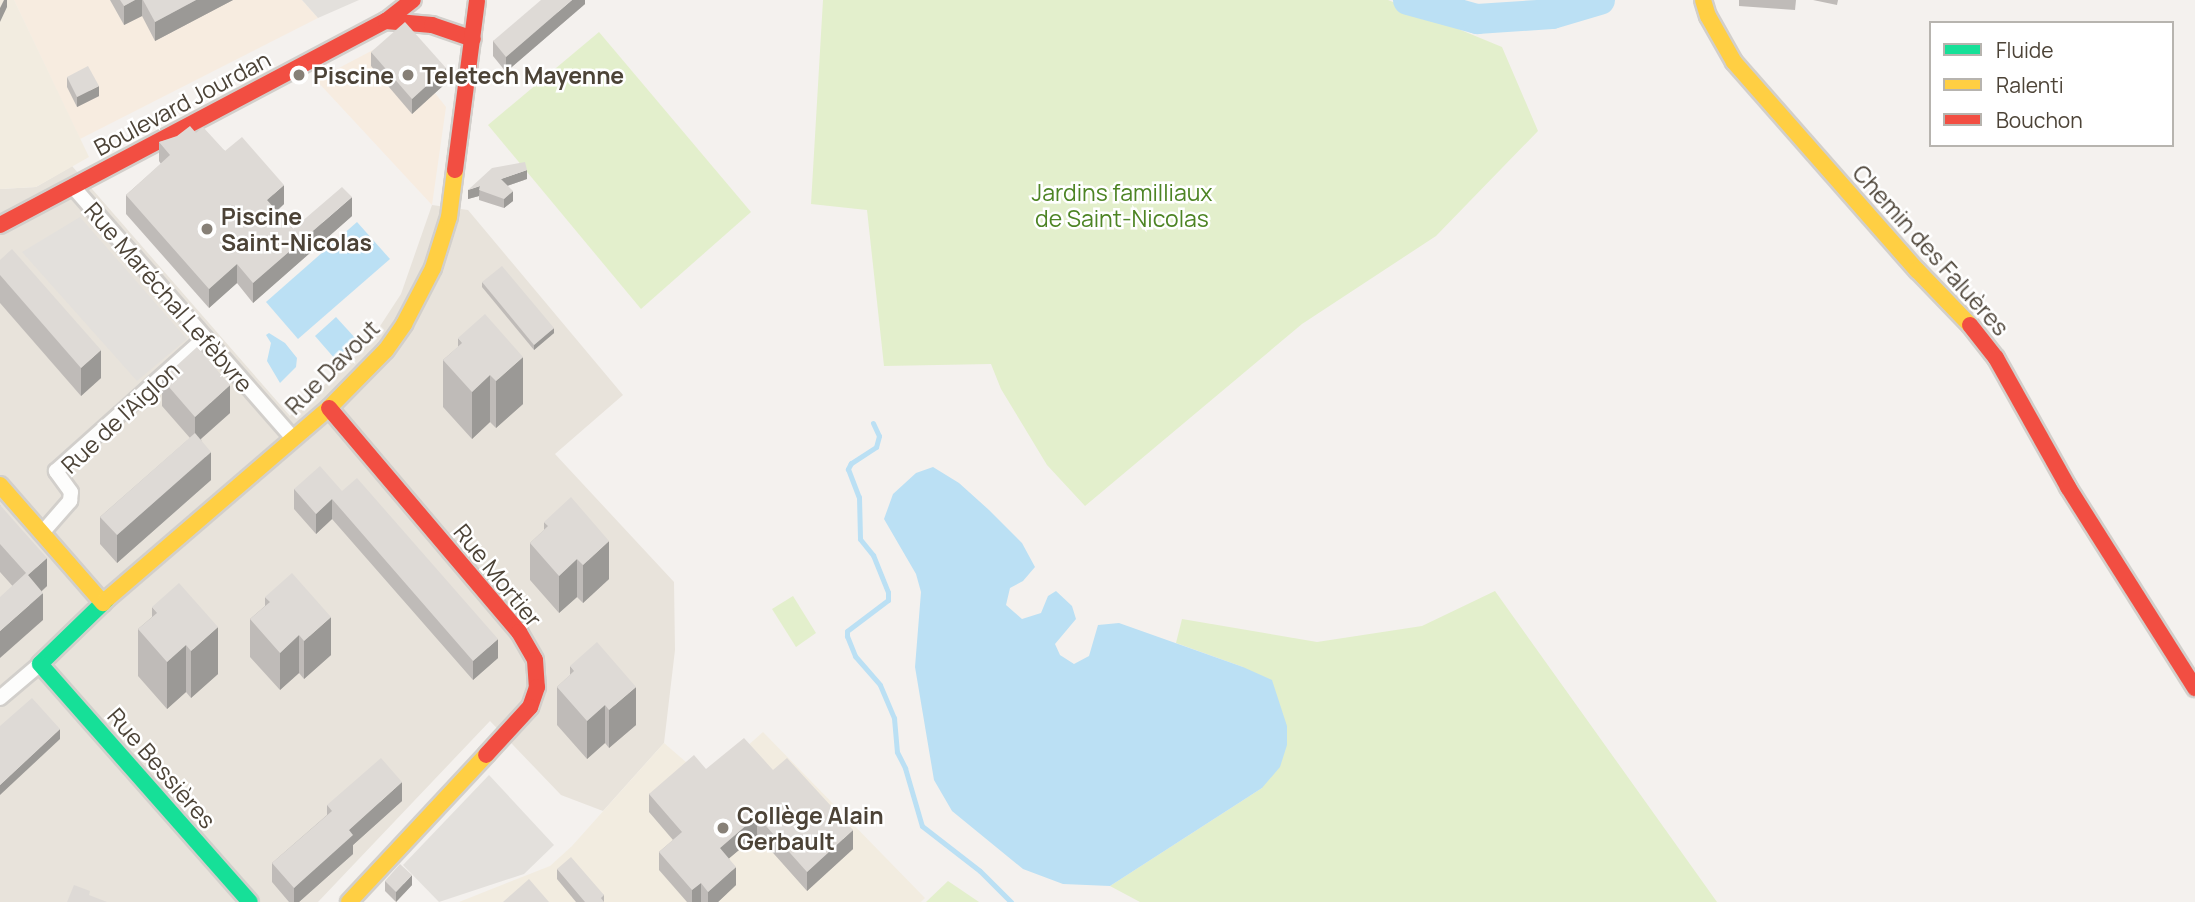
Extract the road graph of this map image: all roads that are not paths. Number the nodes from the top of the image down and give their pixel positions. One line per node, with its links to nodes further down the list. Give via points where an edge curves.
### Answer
1 (413, 0): 4 (street, Boulevard Jourdan)
2 (477, 0): 5 (street, Rue Davout)
3 (1705, 8): 15 (street, Chemin des Faluères, via 1734,62 1996,358 2067,487)
4 (386, 21): 5 (street, via 432,26); 6 (street, Boulevard Jourdan, via 158,139)
5 (473, 38): 9 (street, Rue Davout, via 449,218 433,268 386,349)
6 (74, 188): 7 (street, Boulevard Jourdan); 8 (street, Rue Maréchal Lefèbvre)
7 (0, 225)
8 (205, 338): 10 (street, Rue Maréchal Lefèbvre); 12 (street, Rue de l'Aiglon, via 56,471 71,492 70,501)
9 (329, 408): 10 (street, Rue Davout); 18 (street, Rue Mortier, via 519,632 535,660 537,687 530,707)
10 (292, 438): 13 (street, Rue Davout)
11 (0, 485): 12 (street)
12 (42, 533): 13 (street)
13 (103, 603): 14 (street, Rue Davout)
14 (40, 664): 16 (street); 17 (street, Rue Bessières)
15 (2195, 688)
16 (0, 698)
17 (250, 902)
18 (349, 902)

